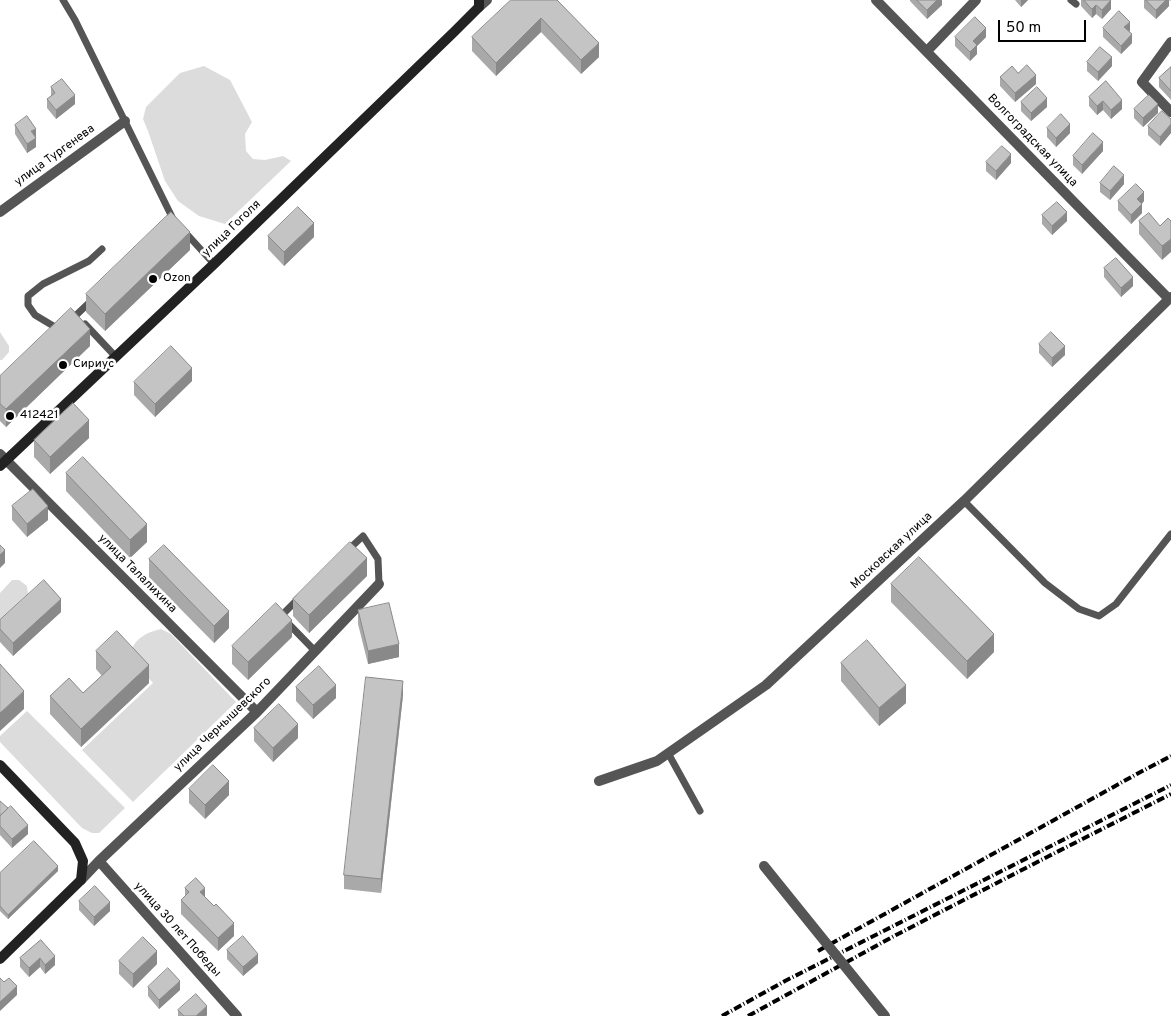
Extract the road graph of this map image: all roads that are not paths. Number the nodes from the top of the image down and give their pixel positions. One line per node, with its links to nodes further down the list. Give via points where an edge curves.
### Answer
1 (63, 0): 8 (lane)
2 (876, 0): 6 (street, Волгоградская улица)
3 (976, 0): 6 (street)
4 (481, 2): 13 (street, улица Гоголя)
5 (1171, 42): 7 (street, via 1142,82)
6 (927, 51): 15 (street, Волгоградская улица)
7 (1171, 112)
8 (125, 121): 9 (street, улица Тургенева); 10 (lane)
9 (0, 212)
10 (174, 220): 11 (lane); 13 (lane)
11 (166, 226)
12 (102, 249): 17 (lane, via 89,261 43,284 28,296 28,305 35,315)
13 (214, 264): 19 (street, улица Гоголя)
14 (97, 295): 16 (lane)
15 (1170, 298): 21 (street, Московская улица)
16 (76, 315): 17 (lane); 19 (lane)
17 (61, 330): 18 (lane)
18 (54, 336)
19 (116, 357): 20 (street, улица Гоголя)
20 (2, 460): 27 (street, улица Талалихина)
21 (964, 501): 22 (lane, via 1045,583 1079,609 1099,616 1116,604); 28 (street, Московская улица, via 766,685)
22 (1171, 534)
23 (342, 556): 24 (lane, via 363,536 378,559)
24 (379, 584): 26 (street, улица Чернышевского)
25 (301, 596): 26 (lane, via 281,616)
26 (315, 651): 27 (street, улица Чернышевского)
27 (257, 712): 32 (street, улица Чернышевского)
28 (668, 753): 30 (street, Московская улица, via 657,761); 31 (lane)
29 (0, 765): 34 (street, via 74,843 83,861)
30 (599, 781)
31 (700, 811)
32 (99, 861): 34 (street, улица Чернышевского); 36 (street, улица 30 лет Победы)
33 (764, 866): 37 (street, bridge)
34 (81, 880): 35 (street, улица Чернышевского)
35 (0, 959)
36 (237, 1016)
37 (885, 1016)

